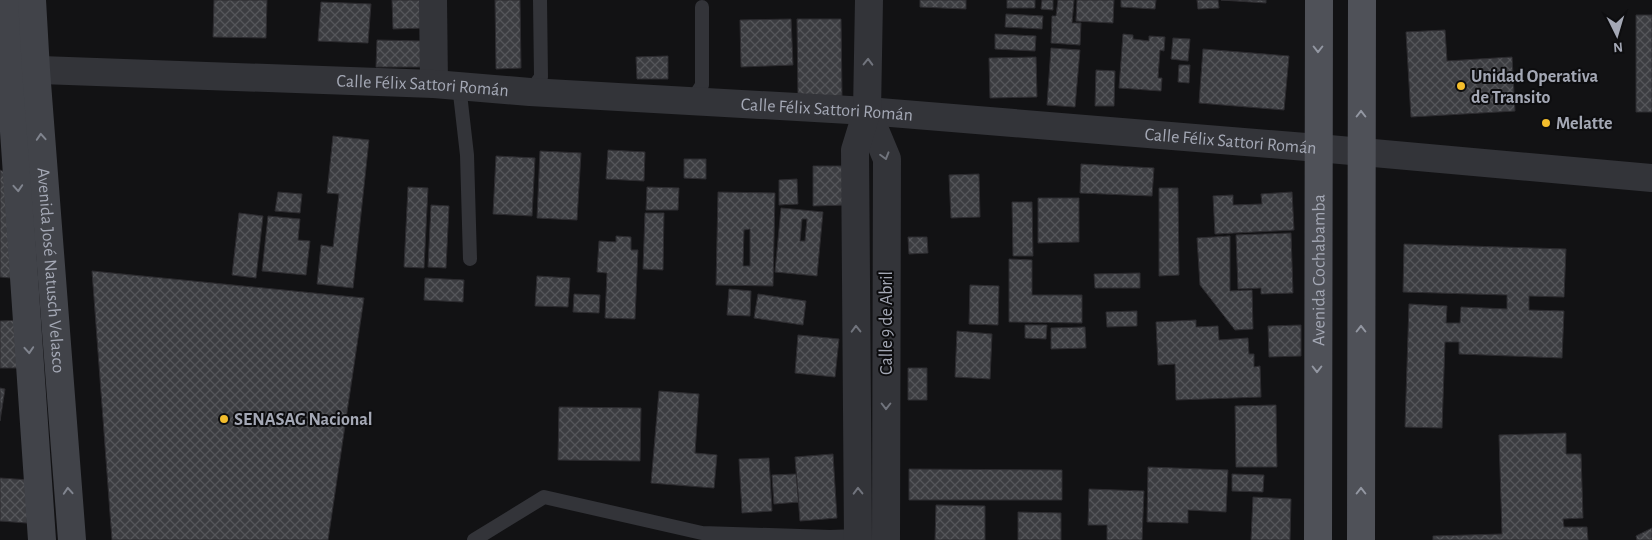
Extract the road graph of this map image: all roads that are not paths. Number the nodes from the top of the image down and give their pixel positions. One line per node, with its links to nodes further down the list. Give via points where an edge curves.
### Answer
1 (5, 0): 9 (main road, Avenida José Natusch Velasco)
2 (32, 0): 9 (main road, Avenida José Natusch Velasco)
3 (433, 0): 10 (street)
4 (540, 0): 11 (lane, via 541,77)
5 (869, 0): 13 (street, Calle 9 de Abril, one-way to 5)
6 (1318, 0): 14 (main road, Avenida Cochabamba, one-way to 14)
7 (1362, 0): 15 (main road, one-way to 7)
8 (702, 7): 12 (lane, via 702,86)
9 (15, 69): 10 (street, Calle Félix Sattori Román); 19 (main road, Avenida José Natusch Velasco, one-way to 19); 20 (main road, Avenida José Natusch Velasco, one-way to 9)
10 (446, 84): 11 (street, Calle Félix Sattori Román); 17 (lane, via 467,155)
11 (530, 92): 12 (street, Calle Félix Sattori Román)
12 (691, 102): 13 (street, Calle Félix Sattori Román)
13 (867, 111): 14 (street, Calle Félix Sattori Román); 18 (street, Calle 9 de Abril, one-way to 13, via 855,150); 22 (street, Calle 9 de Abril, one-way to 22, via 887,159)
14 (1318, 148): 15 (street, Calle Félix Sattori Román); 23 (main road, Avenida Cochabamba, one-way to 23)
15 (1361, 152): 16 (street, Calle Félix Sattori Román); 24 (main road, one-way to 15)
16 (1652, 178)
17 (470, 259)
18 (858, 538): 21 (lane, via 702,534 544,497)
19 (42, 540)
20 (72, 540)
21 (474, 540)
22 (886, 540)
23 (1318, 540)
24 (1361, 540)

